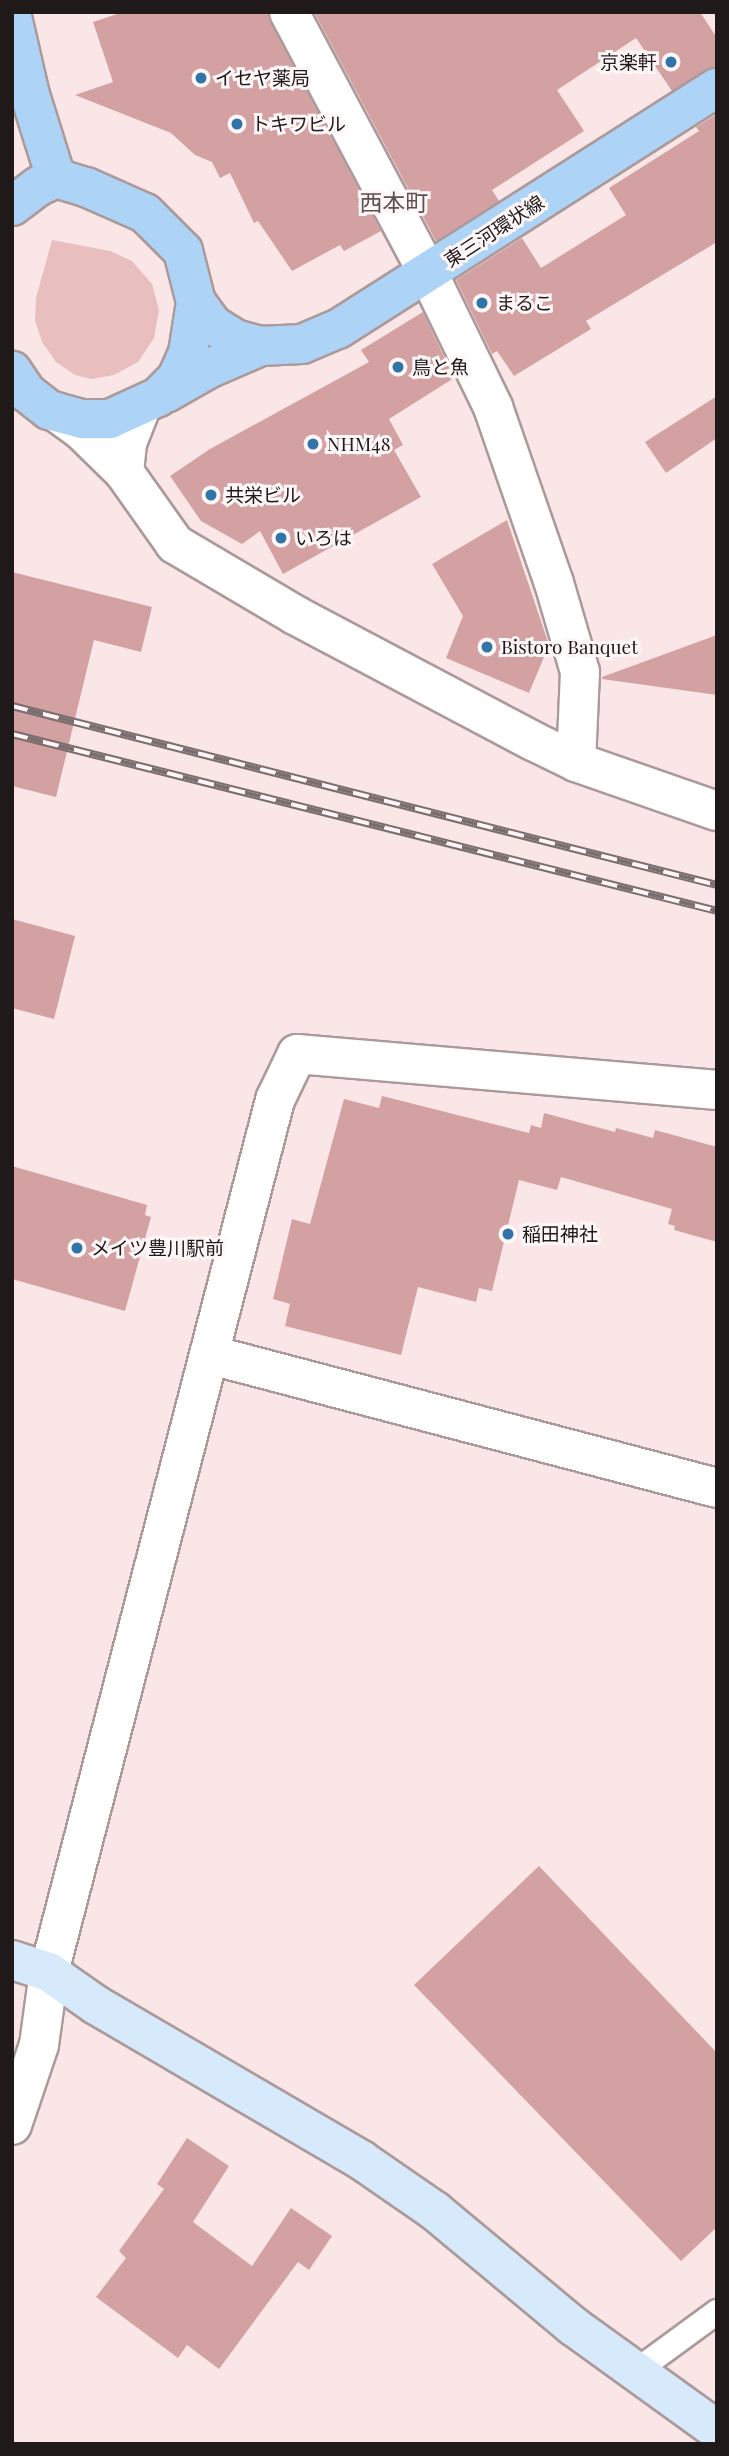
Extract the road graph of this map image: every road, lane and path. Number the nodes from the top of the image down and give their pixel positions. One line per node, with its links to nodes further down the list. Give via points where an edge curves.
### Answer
1 (289, 12): 6 (street)
2 (12, 17): 4 (main road)
3 (717, 88): 6 (main road, 東三河環状線)
4 (56, 178): 5 (main road); 7 (main road, 東三河環状線, via 145,213 183,251)
5 (12, 206)
6 (428, 273): 8 (main road, 東三河環状線, via 326,334 302,344); 13 (street, via 493,407 562,607 580,672)
7 (196, 302): 8 (main road, 東三河環状線, via 213,325 235,339); 10 (main road, 東三河環状線, via 188,353 177,378)
8 (261, 346): 10 (main road, 東三河環状線)
9 (12, 371): 11 (main road, 東三河環状線)
10 (150, 401): 11 (main road, 東三河環状線, via 110,419 82,419); 12 (street, via 127,443)
11 (39, 410): 12 (street, via 81,430)
12 (124, 472): 13 (street, via 174,544 295,615)
13 (576, 762): 14 (street)
14 (717, 811)
15 (717, 1090): 16 (street, via 297,1054 275,1100)
16 (211, 1355): 17 (street); 19 (street)
17 (717, 1489)
18 (12, 1960): 19 (street)
19 (49, 1972): 20 (street, via 39,2045); 22 (street, via 96,2005 361,2160 435,2211)
20 (12, 2125)
21 (717, 2312): 22 (lane)
22 (635, 2372): 23 (street)
23 (717, 2430)

